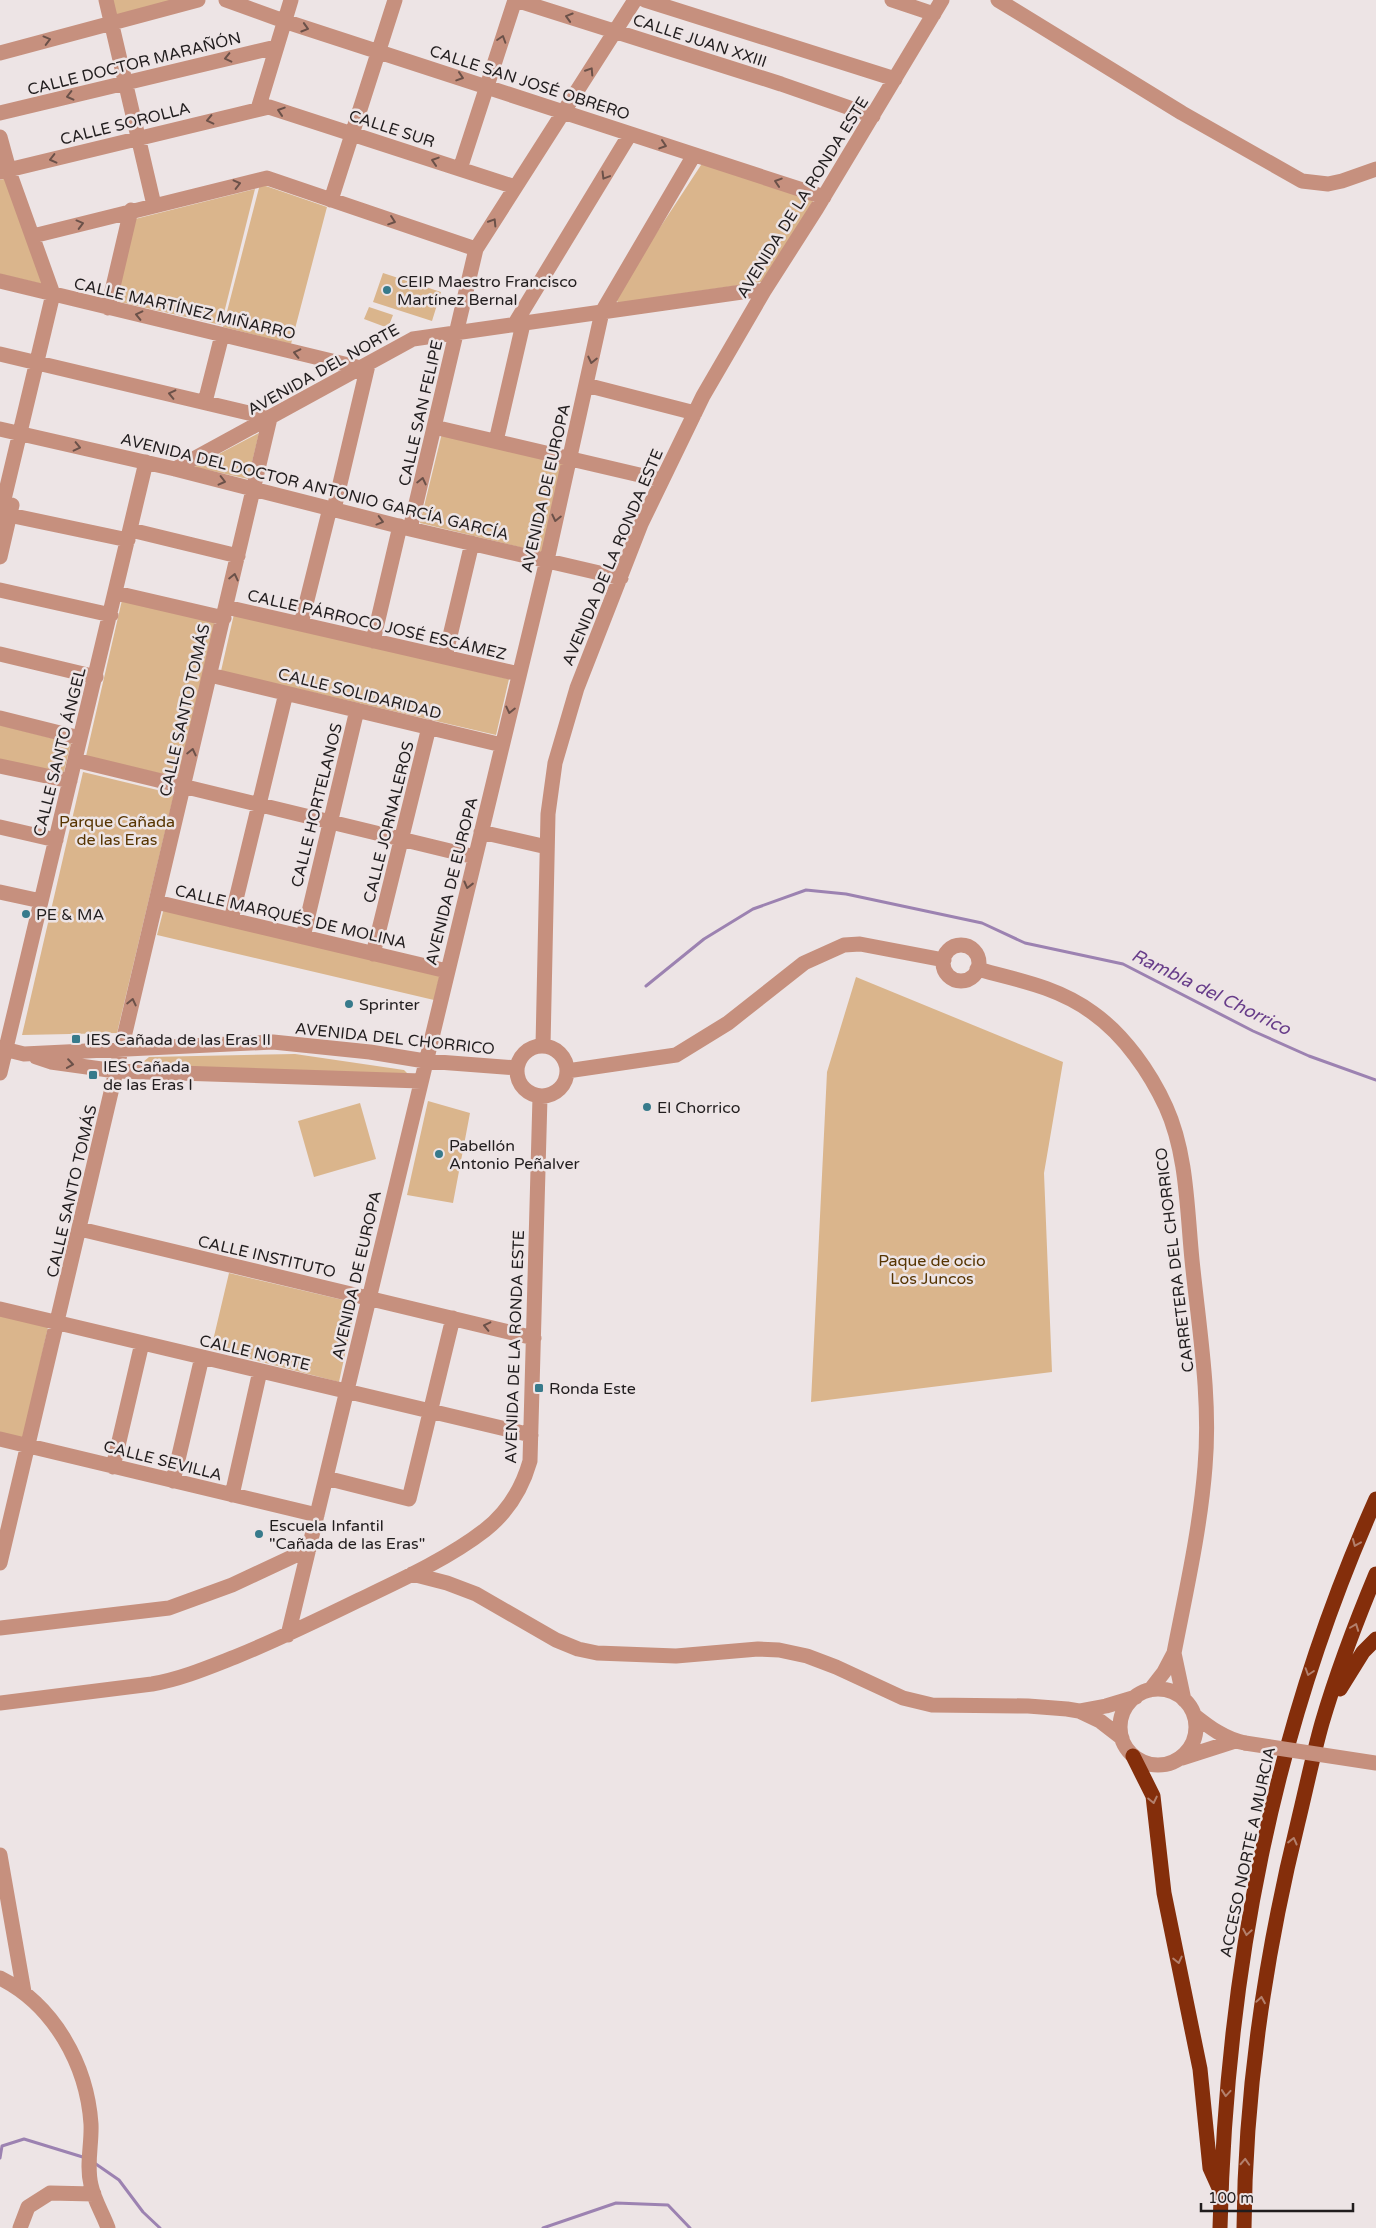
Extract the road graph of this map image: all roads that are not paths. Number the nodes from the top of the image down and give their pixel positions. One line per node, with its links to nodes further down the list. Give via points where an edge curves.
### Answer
1 (106, 0): 15 (street)
2 (198, 0): 15 (street)
3 (226, 0): 14 (street, CALLE SAN JOSÉ OBRERO)
4 (291, 0): 14 (street)
5 (395, 0): 18 (street)
6 (516, 0): 12 (street, CALLE JUAN XXIII); 22 (street, one-way to 6)
7 (635, 0): 16 (street, CALLE SAN FELIPE)
8 (645, 0): 20 (street)
9 (892, 0): 13 (street)
10 (942, 0): 13 (street, AVENIDA DE LA RONDA ESTE)
11 (998, 0): 33 (street, via 1182,113 1302,181 1335,183)
12 (549, 5): 16 (street, CALLE JUAN XXIII, one-way to 12)
13 (934, 14): 20 (street, AVENIDA DE LA RONDA ESTE)
14 (284, 21): 17 (street); 18 (street, CALLE SAN JOSÉ OBRERO, one-way to 18)
15 (111, 22): 19 (street, one-way to 15); 21 (street)
16 (616, 31): 24 (street, CALLE SAN FELIPE, one-way to 16); 26 (street, CALLE JUAN XXIII)
17 (276, 47): 21 (street, CALLE DOCTOR MARAÑÓN, one-way to 21); 23 (street)
18 (379, 50): 22 (street, CALLE SAN JOSÉ OBRERO, one-way to 22); 27 (street)
19 (0, 53)
20 (895, 79): 26 (street, AVENIDA DE LA RONDA ESTE)
21 (124, 83): 25 (street, CALLE DOCTOR MARAÑÓN, one-way to 25); 30 (street)
22 (487, 86): 24 (street, CALLE SAN JOSÉ OBRERO); 32 (street)
23 (258, 109): 27 (street, CALLE SUR, one-way to 23, via 269,107); 30 (street, CALLE SOROLLA, one-way to 30)
24 (564, 112): 28 (street, CALLE SAN JOSÉ OBRERO); 35 (street, CALLE SAN FELIPE)
25 (0, 113)
26 (873, 116): 36 (street, AVENIDA DE LA RONDA ESTE)
27 (350, 133): 32 (street, CALLE SUR, one-way to 27); 37 (street)
28 (630, 134): 31 (street, CALLE SAN JOSÉ OBRERO, one-way to 31); 47 (street, one-way to 47)
29 (0, 137): 34 (street)
30 (137, 138): 34 (street, CALLE SOROLLA, one-way to 34); 38 (street)
31 (694, 155): 36 (street, CALLE SAN JOSÉ OBRERO, one-way to 31); 46 (street, AVENIDA DE EUROPA)
32 (460, 168): 35 (street, CALLE SUR)
33 (1376, 169)
34 (4, 171): 40 (street)
35 (515, 187): 41 (street, CALLE SAN FELIPE, one-way to 35)
36 (824, 196): 43 (street, AVENIDA DE LA RONDA ESTE)
37 (331, 200): 38 (street, one-way to 37, via 267,178); 41 (street, one-way to 41)
38 (154, 205): 39 (street)
39 (131, 210): 40 (street, one-way to 39); 45 (street)
40 (33, 236): 44 (street)
41 (476, 249): 48 (street, CALLE SAN FELIPE)
42 (0, 281): 44 (street, CALLE MARTÍNEZ MIÑARRO)
43 (764, 291): 46 (street, AVENIDA DEL NORTE); 55 (street, AVENIDA DE LA RONDA ESTE)
44 (53, 294): 45 (street, CALLE MARTÍNEZ MIÑARRO); 51 (street)
45 (108, 308): 49 (street, CALLE MARTÍNEZ MIÑARRO, one-way to 45)
46 (602, 312): 47 (street, AVENIDA DEL NORTE); 53 (street, AVENIDA DE EUROPA, one-way to 53)
47 (518, 324): 48 (street, AVENIDA DEL NORTE); 60 (street)
48 (456, 334): 52 (street, AVENIDA DEL NORTE, via 413,339); 57 (street, CALLE SAN FELIPE)
49 (222, 335): 52 (street, CALLE MARTÍNEZ MIÑARRO, one-way to 49); 54 (street)
50 (0, 354): 51 (street)
51 (36, 362): 54 (street, one-way to 51); 59 (street)
52 (364, 366): 56 (street, AVENIDA DEL NORTE); 66 (street)
53 (586, 385): 55 (street); 61 (street, AVENIDA DE EUROPA)
54 (205, 402): 56 (street)
55 (695, 413): 64 (street, AVENIDA DE LA RONDA ESTE)
56 (270, 418): 63 (street, AVENIDA DEL NORTE); 65 (street, CALLE SANTO TOMÁS)
57 (434, 427): 60 (street); 68 (street, CALLE SAN FELIPE, one-way to 57)
58 (0, 429): 59 (street, AVENIDA DEL DOCTOR ANTONIO GARCÍA GARCÍA)
59 (24, 435): 62 (street, AVENIDA DEL DOCTOR ANTONIO GARCÍA GARCÍA, one-way to 62); 67 (street)
60 (496, 441): 61 (street)
61 (569, 458): 64 (street); 73 (street, AVENIDA DE EUROPA, one-way to 73)
62 (146, 462): 63 (street, AVENIDA DEL DOCTOR ANTONIO GARCÍA GARCÍA); 69 (street, CALLE SANTO ÁNGEL)
63 (175, 469): 65 (street, AVENIDA DEL DOCTOR ANTONIO GARCÍA GARCÍA, one-way to 65)
64 (662, 480): 74 (street, AVENIDA DE LA RONDA ESTE)
65 (255, 488): 66 (street, AVENIDA DEL DOCTOR ANTONIO GARCÍA GARCÍA); 71 (street, CALLE SANTO TOMÁS)
66 (332, 509): 68 (street, AVENIDA DEL DOCTOR ANTONIO GARCÍA GARCÍA, one-way to 68); 79 (street)
67 (3, 514): 69 (street); 72 (street)
68 (405, 528): 70 (street, AVENIDA DEL DOCTOR ANTONIO GARCÍA GARCÍA); 80 (street, CALLE SAN FELIPE)
69 (129, 535): 71 (street); 76 (street, CALLE SANTO ÁNGEL)
70 (472, 543): 73 (street, AVENIDA DEL DOCTOR ANTONIO GARCÍA GARCÍA); 82 (street)
71 (238, 556): 77 (street, CALLE SANTO TOMÁS, one-way to 71)
72 (0, 557)
73 (547, 560): 74 (street, AVENIDA DEL DOCTOR ANTONIO GARCÍA GARCÍA); 83 (street, AVENIDA DE EUROPA)
74 (621, 578): 102 (street, AVENIDA DE LA RONDA ESTE, via 564,728 554,771)
75 (0, 590): 78 (street)
76 (116, 593): 77 (street, CALLE PÁRROCO JOSÉ ESCÁMEZ); 78 (street, CALLE SANTO ÁNGEL)
77 (225, 613): 79 (street, CALLE PÁRROCO JOSÉ ESCÁMEZ); 84 (street, CALLE SANTO TOMÁS)
78 (111, 615): 85 (street, CALLE SANTO ÁNGEL)
79 (301, 624): 80 (street, CALLE PÁRROCO JOSÉ ESCÁMEZ)
80 (373, 641): 82 (street, CALLE PÁRROCO JOSÉ ESCÁMEZ)
81 (0, 654): 85 (street)
82 (445, 657): 83 (street, CALLE PÁRROCO JOSÉ ESCÁMEZ)
83 (519, 674): 91 (street, AVENIDA DE EUROPA, one-way to 91)
84 (210, 675): 86 (street, CALLE SOLIDARIDAD); 95 (street, CALLE SANTO TOMÁS, one-way to 84)
85 (96, 677): 90 (street, CALLE SANTO ÁNGEL)
86 (286, 693): 87 (street, CALLE SOLIDARIDAD); 96 (street)
87 (357, 710): 89 (street, CALLE SOLIDARIDAD); 97 (street, CALLE HORTELANOS)
88 (0, 718): 90 (street)
89 (429, 727): 91 (street, CALLE SOLIDARIDAD); 100 (street, CALLE JORNALEROS)
90 (80, 738): 92 (street, CALLE SANTO ÁNGEL)
91 (502, 745): 99 (street, AVENIDA DE EUROPA)
92 (75, 760): 94 (street, CALLE SANTO ÁNGEL); 95 (street)
93 (0, 766): 94 (street)
94 (70, 781): 101 (street, CALLE SANTO ÁNGEL)
95 (184, 786): 96 (street); 106 (street, CALLE SANTO TOMÁS)
96 (259, 804): 97 (street); 107 (street)
97 (330, 822): 100 (street); 108 (street, CALLE HORTELANOS)
98 (0, 827): 101 (street)
99 (481, 832): 102 (street); 103 (street, AVENIDA DE EUROPA)
100 (401, 838): 103 (street); 109 (street, CALLE JORNALEROS)
101 (56, 840): 105 (street, CALLE SANTO ÁNGEL)
102 (547, 847): 113 (street, AVENIDA DE LA RONDA ESTE)
103 (475, 857): 112 (street, AVENIDA DE EUROPA, one-way to 112)
104 (0, 892): 105 (street)
105 (41, 901): 114 (street, CALLE SANTO ÁNGEL)
106 (156, 902): 107 (street, CALLE MARQUÉS DE MOLINA); 115 (street, CALLE SANTO TOMÁS, one-way to 106)
107 (231, 920): 108 (street, CALLE MARQUÉS DE MOLINA)
108 (303, 937): 109 (street, CALLE MARQUÉS DE MOLINA)
109 (373, 954): 112 (street, CALLE MARQUÉS DE MOLINA)
110 (944, 960): 111 (street, via 945,970 956,980 969,979); 111 (street, via 952,947 967,946 977,956); 120 (street, via 860,944 844,945 804,963 728,1023 676,1054)
111 (978, 969): 152 (street, CARRETERA DEL CHORRICO, via 1047,988 1094,1013 1140,1063 1166,1106 1175,1131 1184,1182 1205,1373 1207,1432 1202,1500)
112 (447, 971): 117 (street, AVENIDA DE EUROPA)
113 (543, 1046): 118 (street, via 528,1050); 120 (street, via 562,1056)
114 (3, 1049): 116 (street, AVENIDA DEL CHORRICO); 121 (street, CALLE SANTO ÁNGEL)
115 (120, 1049): 116 (street, AVENIDA DEL CHORRICO); 117 (street, AVENIDA DEL CHORRICO, via 273,1042); 119 (street, CALLE SANTO TOMÁS)
116 (24, 1054): 119 (street, one-way to 119, via 51,1062)
117 (426, 1061): 118 (street, AVENIDA DEL CHORRICO); 122 (street, AVENIDA DE EUROPA)
118 (517, 1068): 123 (street, via 517,1077 525,1090)
119 (116, 1071): 122 (street); 124 (street, CALLE SANTO TOMÁS)
120 (567, 1071): 123 (street, via 562,1086 548,1096)
121 (0, 1073)
122 (421, 1081): 125 (street, AVENIDA DE EUROPA)
123 (540, 1097): 129 (street, AVENIDA DE LA RONDA ESTE)
124 (80, 1229): 125 (street, CALLE INSTITUTO); 128 (street, CALLE SANTO TOMÁS)
125 (369, 1298): 127 (street, CALLE INSTITUTO); 133 (street, AVENIDA DE EUROPA)
126 (0, 1309): 128 (street, CALLE NORTE)
127 (452, 1318): 129 (street, CALLE INSTITUTO, one-way to 127); 134 (street)
128 (57, 1323): 130 (street, CALLE NORTE); 137 (street, CALLE SANTO TOMÁS)
129 (534, 1338): 135 (street, AVENIDA DE LA RONDA ESTE)
130 (142, 1343): 131 (street, CALLE NORTE); 138 (street)
131 (202, 1357): 132 (street, CALLE NORTE); 140 (street)
132 (260, 1371): 133 (street, CALLE NORTE); 141 (street)
133 (347, 1392): 134 (street, CALLE NORTE); 139 (street, AVENIDA DE EUROPA)
134 (430, 1411): 135 (street, CALLE NORTE); 139 (street, via 409,1499)
135 (531, 1435): 147 (street, AVENIDA DE LA RONDA ESTE, via 530,1461 525,1479 500,1516 485,1530)
136 (0, 1439): 137 (street, CALLE SEVILLA)
137 (28, 1446): 138 (street, CALLE SEVILLA); 144 (street, CALLE SANTO TOMÁS)
138 (113, 1466): 140 (street, CALLE SEVILLA)
139 (326, 1478): 143 (street, AVENIDA DE EUROPA)
140 (173, 1481): 141 (street, CALLE SEVILLA)
141 (232, 1495): 143 (street, CALLE SEVILLA)
142 (1376, 1499): 167 (highway, ACCESO NORTE A MURCIA, one-way to 167, via 1355,1546 1300,1698 1262,1851 1232,2025)
143 (317, 1515): 145 (street, AVENIDA DE EUROPA)
144 (5, 1516): 146 (street, CALLE SANTO TOMÁS)
145 (309, 1549): 149 (street, via 232,1585 169,1608); 150 (street, AVENIDA DE EUROPA)
146 (0, 1563)
147 (412, 1574): 150 (street, AVENIDA DE LA RONDA ESTE); 156 (street, via 476,1594 556,1640 597,1653 676,1656 780,1650 836,1666 903,1698 932,1704 1028,1706)
148 (1376, 1574): 158 (highway, one-way to 148)
149 (0, 1628)
150 (288, 1635): 155 (street, AVENIDA DE LA RONDA ESTE, via 174,1681)
151 (1376, 1639): 158 (highway, via 1350,1672)
152 (1174, 1653): 153 (street, CARRETERA DEL CHORRICO, via 1164,1672); 154 (street, CARRETERA DEL CHORRICO)
153 (1144, 1693): 154 (street, via 1163,1690); 156 (street); 159 (street, via 1128,1705 1122,1715)
154 (1184, 1700): 157 (street)
155 (0, 1703)
156 (1079, 1711): 159 (street, via 1100,1721)
157 (1194, 1715): 160 (street, via 1212,1729); 162 (street, via 1194,1739)
158 (1322, 1723): 172 (highway, one-way to 158, via 1249,2097 1258,2018 1282,1888)
159 (1122, 1738): 161 (street)
160 (1240, 1742): 162 (street); 163 (street, bridge)
161 (1133, 1756): 162 (street, via 1156,1766); 167 (highway, one-way to 167, via 1153,1796 1164,1893 1200,2069 1210,2168)
162 (1181, 1758)
163 (1376, 1764)
164 (0, 1855): 166 (street)
165 (0, 1978): 166 (street)
166 (24, 1992): 168 (street, via 47,2013 64,2038 88,2096)
167 (1221, 2193): 171 (highway, ACCESO NORTE A MURCIA)
168 (94, 2194): 169 (street, via 50,2193 28,2206); 170 (street)
169 (20, 2228)
170 (108, 2228)
171 (1220, 2228)
172 (1244, 2228)

